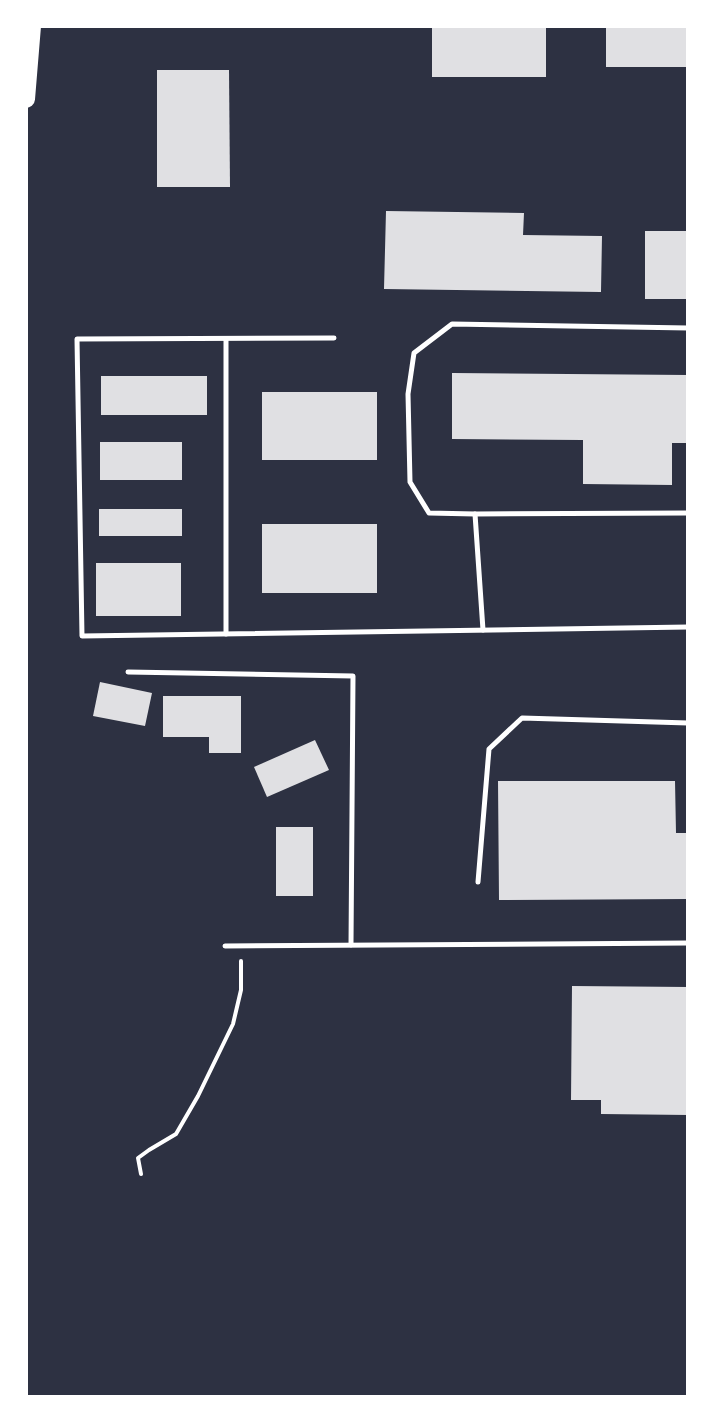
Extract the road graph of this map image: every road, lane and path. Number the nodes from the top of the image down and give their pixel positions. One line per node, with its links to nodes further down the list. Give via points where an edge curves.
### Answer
1 (32, 26): 2 (highway)
2 (26, 99)
3 (688, 328): 7 (lane, via 452,324 414,353 408,394 410,482 429,513)
4 (334, 338): 5 (lane)
5 (226, 339): 10 (lane); 10 (lane, via 77,339 82,636)
6 (688, 513): 7 (lane)
7 (475, 514): 9 (lane)
8 (688, 627): 9 (lane)
9 (483, 630): 10 (lane)
10 (226, 634)
11 (128, 672): 15 (lane, via 353,676)
12 (688, 723): 13 (lane, via 522,718 489,749)
13 (478, 882)
14 (688, 943): 15 (lane)
15 (351, 945): 17 (lane)
16 (225, 946): 17 (lane)
17 (241, 946): 18 (path, via 241,990 233,1024 176,1134 138,1158)
18 (141, 1174)

